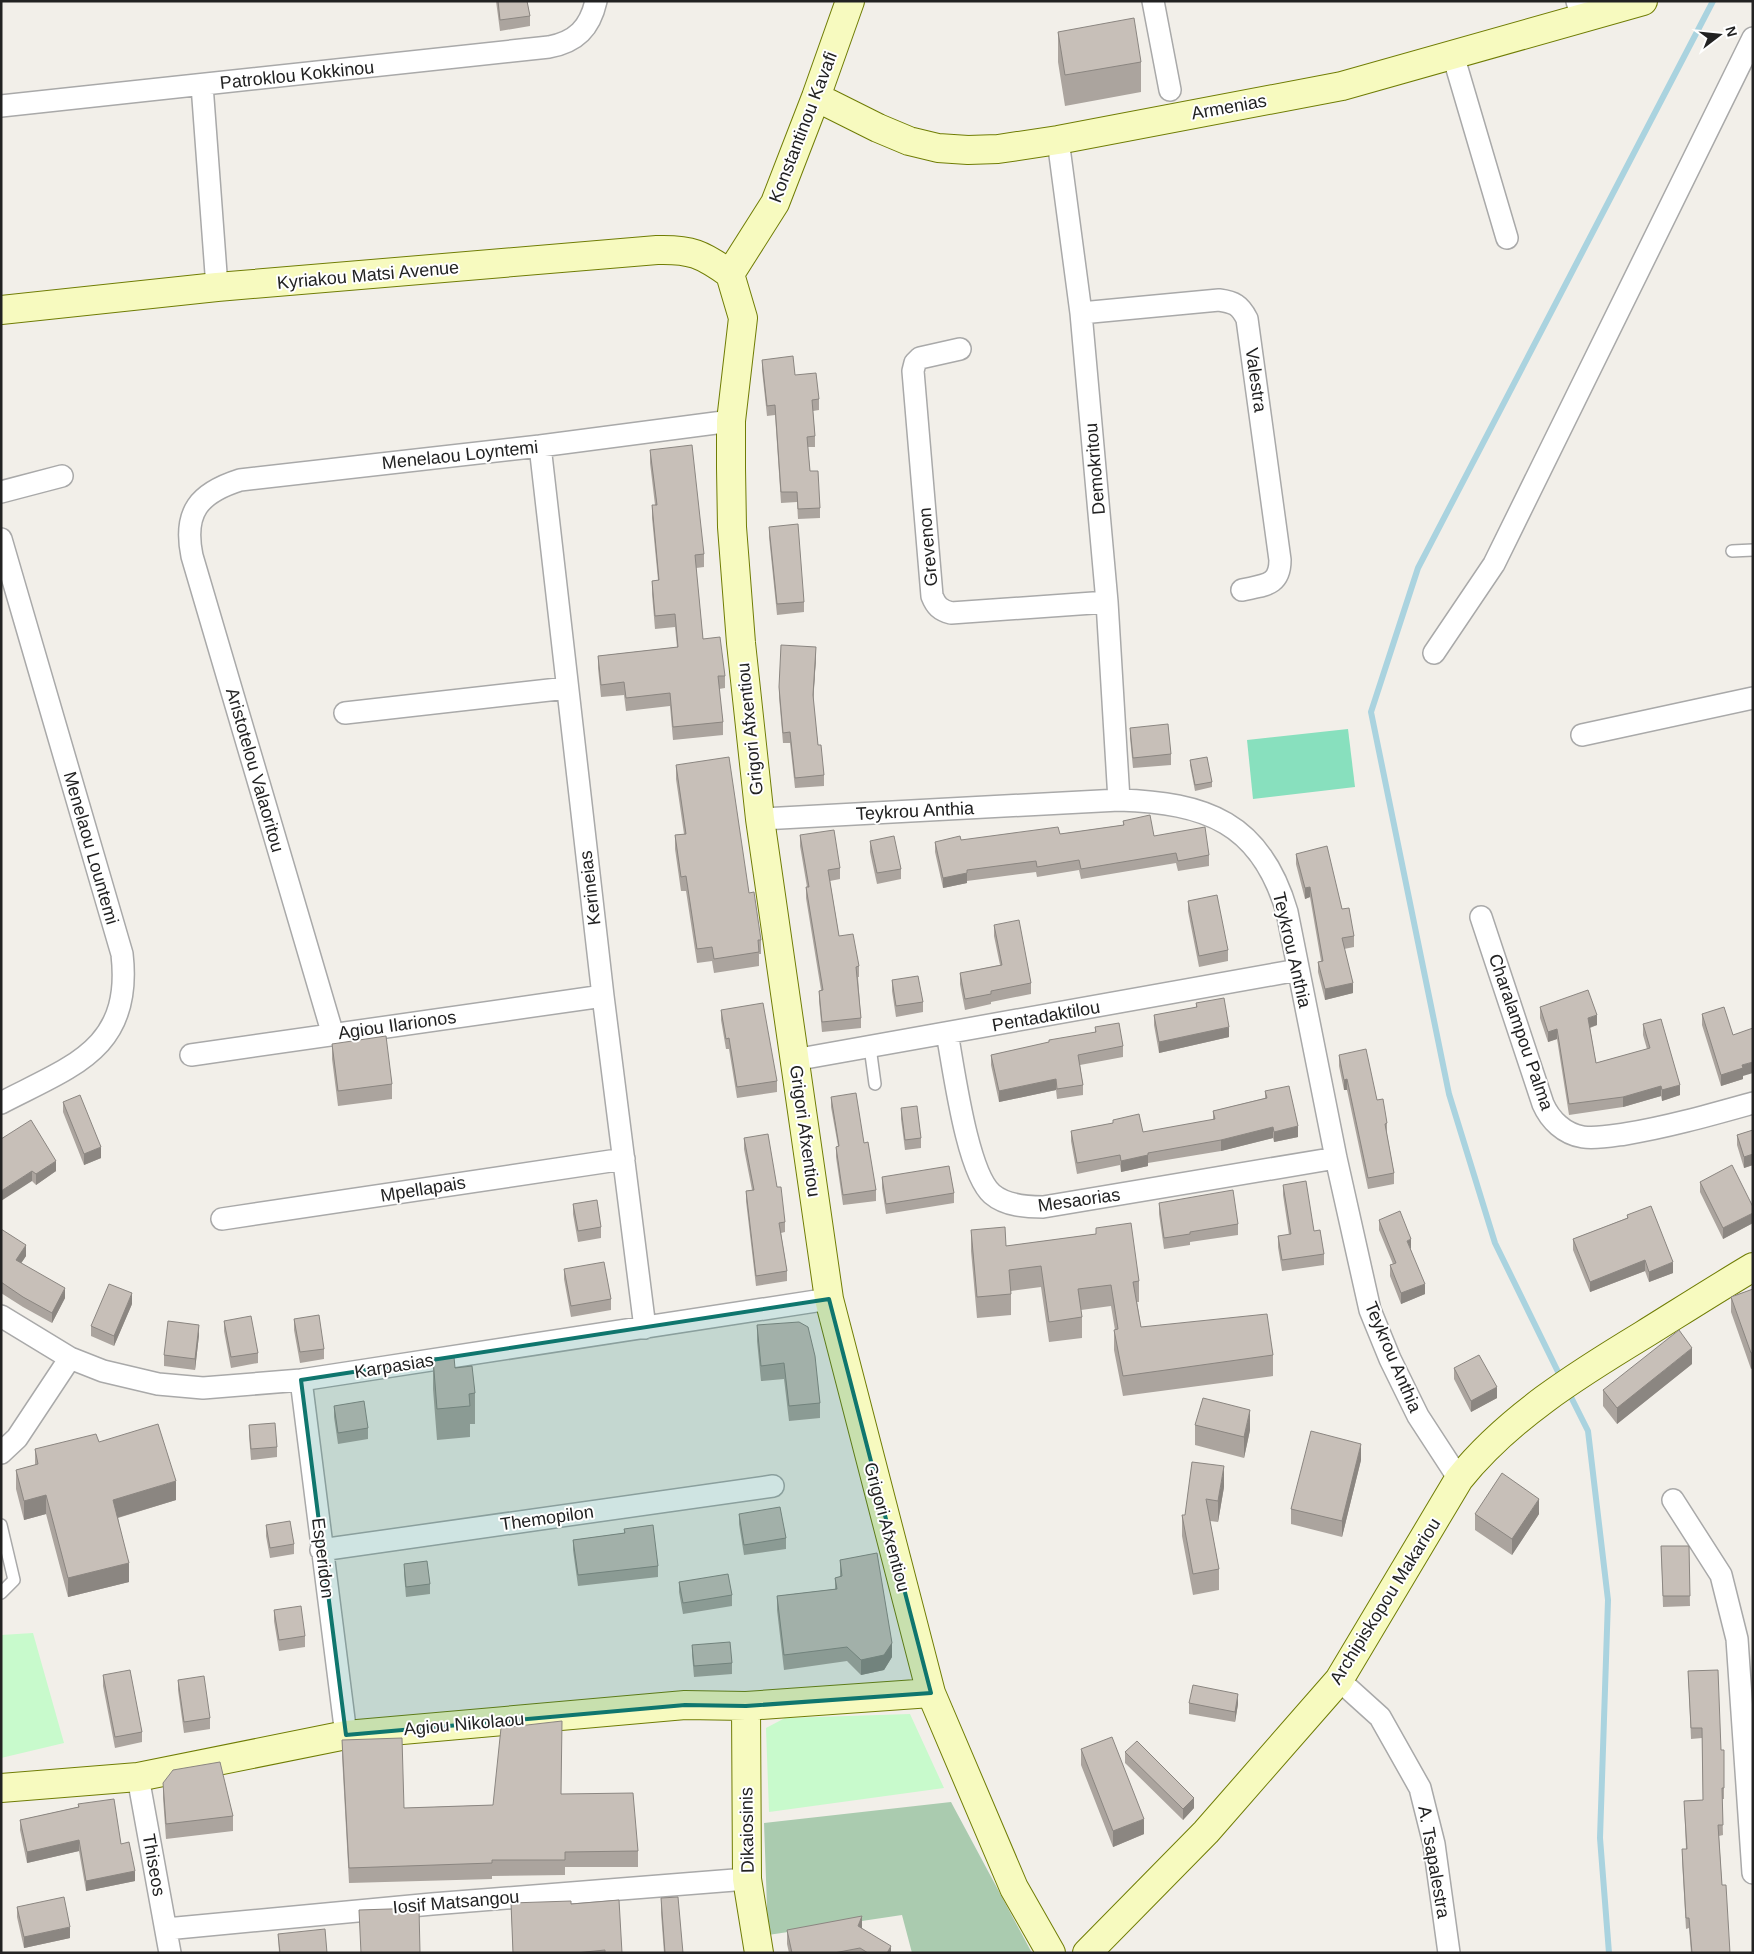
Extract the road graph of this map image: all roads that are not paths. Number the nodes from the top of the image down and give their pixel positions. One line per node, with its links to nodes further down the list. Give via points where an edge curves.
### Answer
1 (596, 1): 8 (street, Patroklou Kokkinou, via 587,27 564,44 549,48)
2 (850, 1): 10 (street, Konstantinou Kavafi)
3 (1153, 1): 9 (street)
4 (1643, 1): 5 (street, Armenias)
5 (1580, 10): 7 (street, Armenias)
6 (1753, 38): 29 (street, via 1494,564)
7 (1453, 55): 12 (street, Armenias, via 1342,86); 13 (street)
8 (202, 85): 11 (street, Patroklou Kokkinou); 15 (street)
9 (1170, 90)
10 (816, 97): 12 (street, Armenias, via 909,141 938,148 998,149); 14 (street, Konstantinou Kavafi, via 775,203)
11 (1, 106)
12 (1058, 140): 17 (street, Demokritou)
13 (1507, 238)
14 (730, 274): 15 (street, Kyriakou Matsi Avenue, via 705,256 677,250); 19 (street, Grigori Afxentiou, via 742,318)
15 (218, 287): 16 (street, Kyriakou Matsi Avenue)
16 (1, 310)
17 (1081, 313): 27 (street, Valestra, via 1219,300 1241,307 1247,318 1280,560 1280,571 1275,580); 28 (street, Demokritou)
18 (960, 349): 28 (street, Grevenon, via 920,358 913,371 935,603 951,613)
19 (731, 421): 20 (street, Menelaou Loyntemi); 35 (street, Grigori Afxentiou, via 733,536)
20 (540, 446): 23 (street, Menelaou Loyntemi, via 240,480 216,488); 30 (street, Kerineias)
21 (62, 476): 22 (street)
22 (1, 492)
23 (197, 505): 40 (street, Aristotelou Valaoritou, via 189,526 192,556)
24 (1, 539): 45 (street, Menelaou Lountemi, via 122,954 124,973 120,1006 112,1025 94,1051 82,1061)
25 (1753, 550): 26 (lane)
26 (1732, 551)
27 (1242, 590)
28 (1107, 602): 34 (street, Demokritou)
29 (1434, 653)
30 (567, 688): 32 (street); 38 (street, Kerineias)
31 (1753, 698): 33 (street)
32 (345, 713)
33 (1582, 735)
34 (1119, 800): 35 (street, Teykrou Anthia); 37 (street, Teykrou Anthia, via 1156,802 1203,811 1220,819 1252,845 1274,875 1282,894)
35 (760, 819): 43 (street, Grigori Afxentiou)
36 (1481, 917): 46 (street, Charalampou Palma, via 1543,1104 1562,1129 1581,1137 1610,1136 1668,1126)
37 (1298, 970): 39 (street, Pentadaktilou); 47 (street, Teykrou Anthia)
38 (603, 996): 40 (street, Agiou Ilarionos); 48 (street, Kerineias)
39 (947, 1033): 41 (street, Pentadaktilou); 47 (street, Mesaorias, via 972,1160 985,1187 1007,1202 1044,1207)
40 (333, 1035): 42 (street, Agiou Ilarionos)
41 (870, 1047): 43 (street, Pentadaktilou); 44 (lane)
42 (191, 1055)
43 (794, 1060): 51 (street, Grigori Afxentiou)
44 (874, 1084)
45 (1, 1103)
46 (1753, 1103)
47 (1336, 1158): 57 (street, Teykrou Anthia, via 1370,1310 1418,1416)
48 (624, 1159): 49 (street, Mpellapais); 53 (street, Kerineias)
49 (222, 1219)
50 (1753, 1267): 57 (street, Archipiskopou Makariou, via 1613,1353 1519,1420)
51 (829, 1299): 53 (street, Karpasias); 64 (street, Grigori Afxentiou)
52 (1, 1316): 54 (street, Karpasias)
53 (645, 1328): 55 (street, Karpasias)
54 (70, 1358): 55 (street, Karpasias, via 133,1379 180,1387); 56 (street, via 17,1438)
55 (301, 1380): 61 (street, Esperidon)
56 (1, 1453)
57 (1459, 1479): 63 (street, Archipiskopou Makariou)
58 (774, 1486): 61 (street, Themopilon)
59 (1673, 1500): 67 (street, via 1721,1575 1737,1639)
60 (1, 1525): 62 (lane, via 14,1580)
61 (322, 1550): 66 (street, Esperidon)
62 (1, 1593)
63 (1340, 1680): 76 (street, Archipiskopou Makariou, via 1206,1832); 77 (street, A. Tsapalestra, via 1380,1717 1420,1788 1434,1844)
64 (931, 1693): 65 (street, Agiou Nikolaou); 75 (street, Grigori Afxentiou, via 1014,1888)
65 (746, 1706): 66 (street, Agiou Nikolaou, via 685,1705); 71 (street, Dikaiosinis)
66 (346, 1736): 68 (street, Agiou Nikolaou)
67 (1749, 1758): 70 (street)
68 (138, 1776): 69 (street, Agiou Nikolaou); 72 (street, Thiseos)
69 (1, 1788)
70 (1753, 1874)
71 (747, 1879): 72 (street, Iosif Matsangou); 74 (street, Dikaiosinis)
72 (166, 1929): 73 (street, Thiseos)
73 (170, 1953)
74 (759, 1953)
75 (1051, 1953)
76 (1087, 1953)
77 (1449, 1953)

